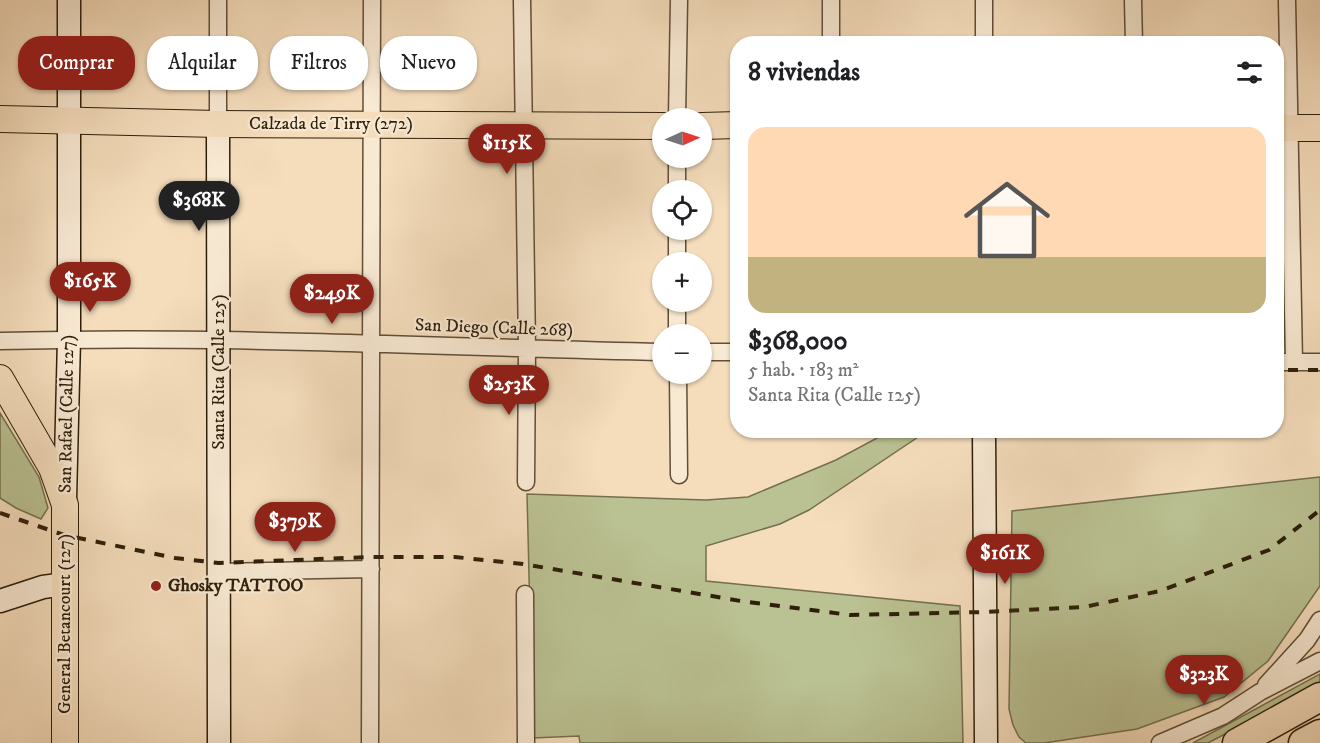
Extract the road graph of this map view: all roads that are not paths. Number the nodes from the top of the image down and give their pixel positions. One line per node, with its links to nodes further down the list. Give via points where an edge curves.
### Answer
1 (69, 0): 16 (street, San Rafael (Calle 127))
2 (218, 0): 17 (street, Santa Rita (Calle 125))
3 (372, 0): 18 (street)
4 (522, 0): 20 (street)
5 (679, 0): 14 (street)
6 (831, 0): 10 (street)
7 (984, 0): 11 (street)
8 (1133, 0): 12 (street)
9 (1287, 0): 13 (street)
10 (831, 36)
11 (984, 36)
12 (1134, 36)
13 (1284, 96)
14 (677, 108)
15 (0, 119): 16 (main road, Calzada de Tirry (272))
16 (70, 120): 17 (main road, Calzada de Tirry (272)); 26 (street, San Rafael (Calle 127))
17 (218, 124): 18 (main road, Calzada de Tirry (272)); 27 (street, Santa Rita (Calle 125))
18 (372, 124): 20 (main road, Calzada de Tirry (272)); 29 (street)
19 (730, 125): 22 (main road)
20 (523, 126): 21 (main road, Calzada de Tirry (272)); 30 (street)
21 (652, 126)
22 (712, 126)
23 (1284, 128): 24 (main road)
24 (1320, 128)
25 (1284, 149): 35 (street)
26 (69, 339): 27 (street, San Diego (Calle 268)); 28 (street, San Diego (Calle 268)); 42 (street, San Rafael (Calle 127))
27 (219, 340): 29 (street, San Diego (Calle 268)); 44 (street, Santa Rita (Calle 125))
28 (0, 341)
29 (371, 343): 30 (street, San Diego (Calle 268)); 43 (street)
30 (527, 349): 31 (street, San Diego (Calle 268)); 41 (street)
31 (652, 352)
32 (712, 352): 33 (street)
33 (730, 352)
34 (1284, 362): 35 (street)
35 (1294, 362): 36 (street)
36 (1320, 362)
37 (0, 378): 42 (main road, General Betancourt (127), via 52,468)
38 (678, 384): 40 (street)
39 (984, 438): 57 (street)
40 (679, 475)
41 (526, 482)
42 (65, 505): 45 (main road, General Betancourt (127))
43 (371, 569): 44 (street); 55 (street)
44 (219, 572): 54 (street, Santa Rita (Calle 125))
45 (65, 584): 47 (street); 53 (main road, General Betancourt (127))
46 (525, 594): 56 (street)
47 (0, 601)
48 (1320, 620): 50 (street)
49 (1320, 661): 50 (street)
50 (1260, 693): 58 (street, via 1223,716)
51 (1320, 698): 59 (highway)
52 (1320, 734): 60 (highway)
53 (65, 743)
54 (219, 743)
55 (370, 743)
56 (526, 743)
57 (986, 743)
58 (1160, 743)
59 (1237, 743)
60 (1304, 743)

